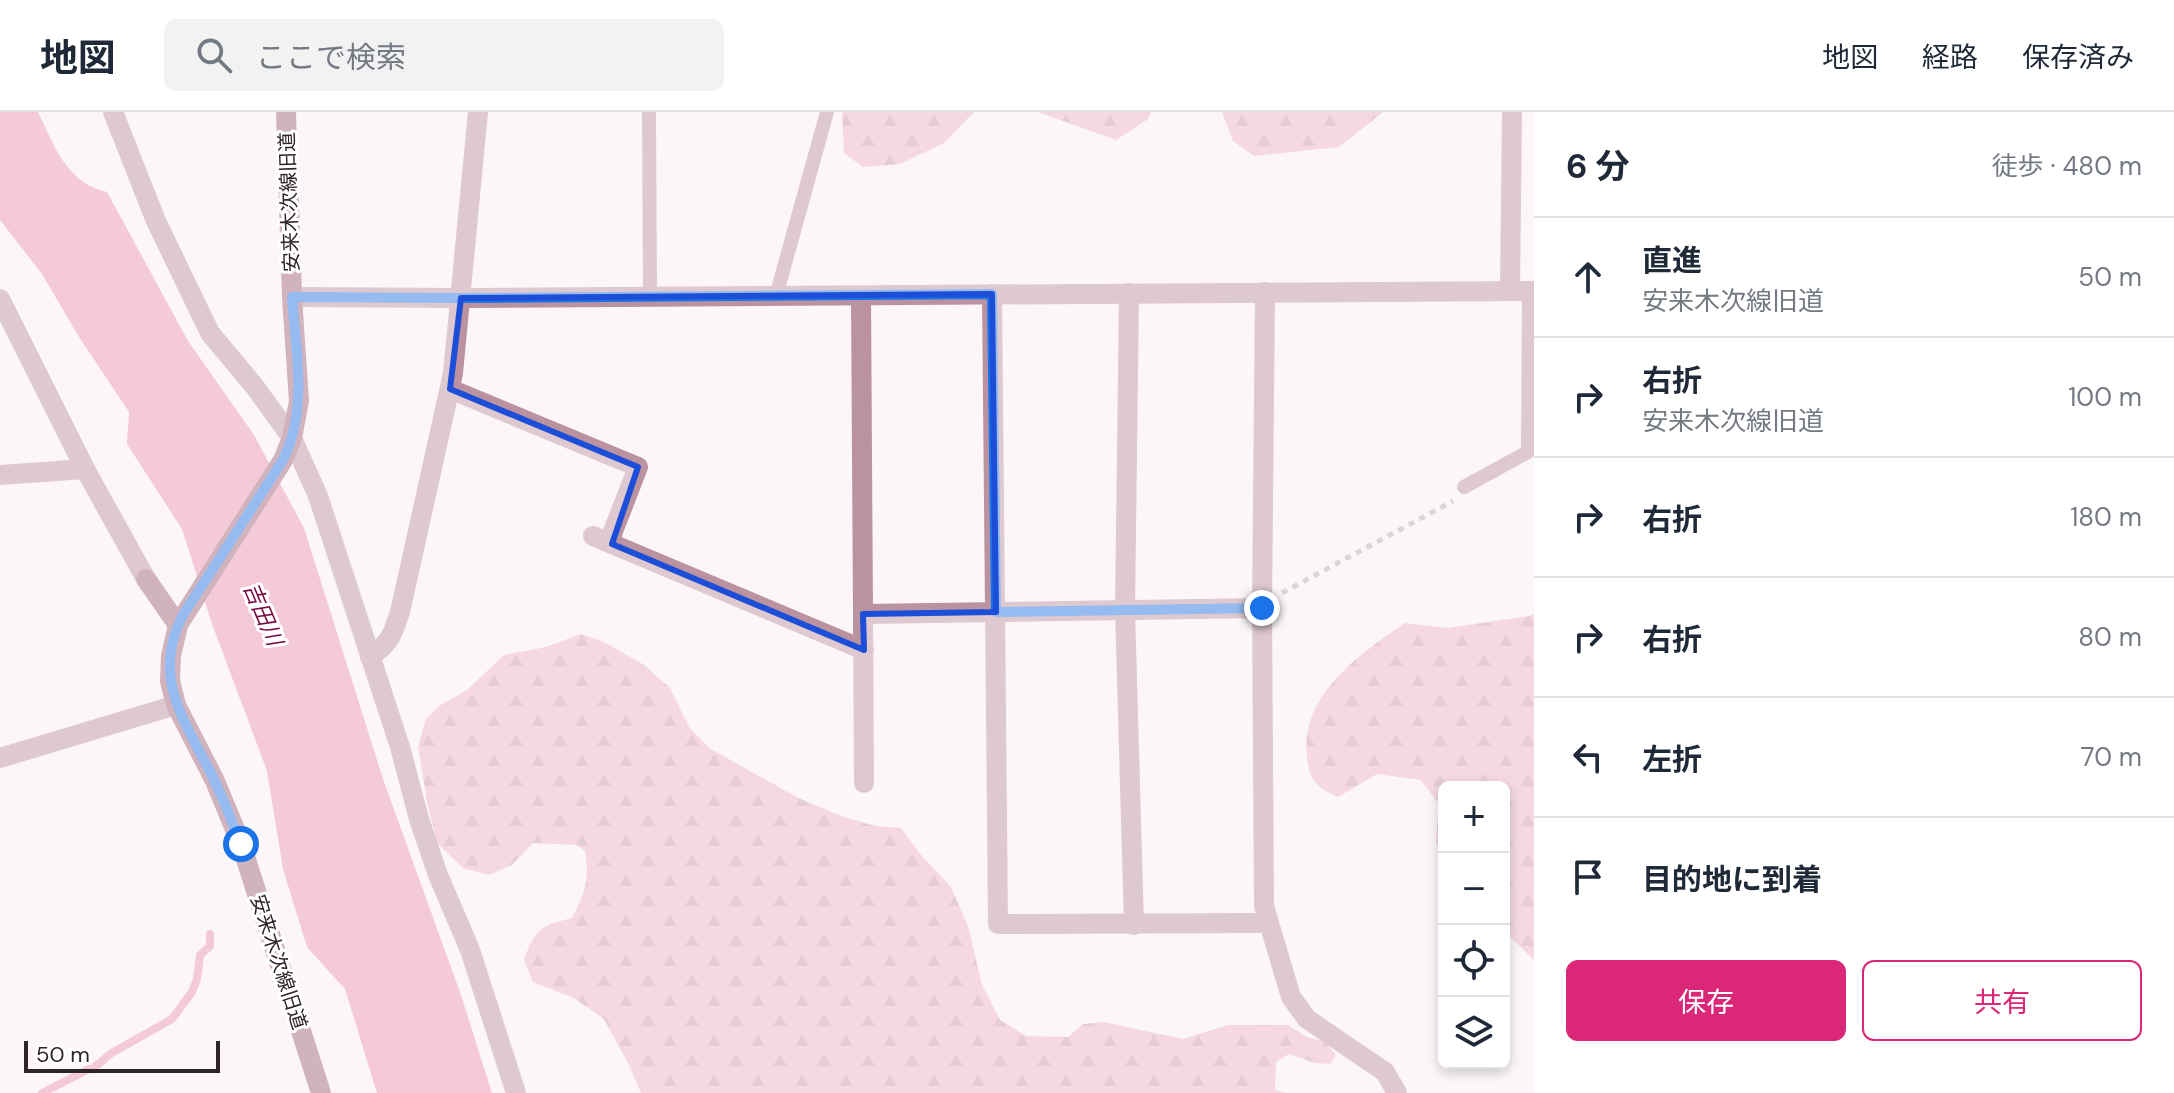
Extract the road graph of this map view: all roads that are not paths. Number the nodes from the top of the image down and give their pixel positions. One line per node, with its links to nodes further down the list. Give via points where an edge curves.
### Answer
1 (113, 112): 18 (street, via 156,221 210,333)
2 (286, 112): 13 (street, 安来木次線旧道)
3 (478, 112): 15 (street)
4 (649, 112): 14 (lane)
5 (827, 112): 11 (lane)
6 (1512, 112): 7 (street)
7 (1524, 291): 8 (street); 21 (lane, via 1528,452)
8 (1265, 292): 9 (street); 22 (street)
9 (1129, 293): 10 (street); 23 (street)
10 (992, 294): 12 (street); 24 (street)
11 (776, 296): 12 (street); 14 (street)
12 (861, 296): 25 (street)
13 (292, 297): 15 (street); 18 (street, 安来木次線旧道, via 299,401)
14 (650, 297): 15 (street)
15 (461, 298): 17 (street)
16 (0, 299): 19 (street)
17 (450, 389): 27 (street, via 638,467 612,534 602,540); 28 (street, via 394,633)
18 (292, 438): 26 (street, 安来木次線旧道); 28 (street, via 318,496)
19 (85, 469): 20 (street); 26 (street, via 146,579)
20 (0, 475)
21 (1464, 487)
22 (1262, 608): 23 (street); 32 (street, via 1264,906)
23 (1125, 610): 24 (street); 33 (street)
24 (996, 612): 25 (street); 33 (street, via 998,924)
25 (863, 614): 27 (street)
26 (181, 620): 29 (street, 安来木次線旧道, via 171,656)
27 (864, 650): 31 (street)
28 (370, 657): 35 (street, via 419,819 470,950)
29 (176, 705): 30 (street); 34 (street, 安来木次線旧道, via 241,844)
30 (0, 758)
31 (864, 783)
32 (1269, 923): 33 (street); 36 (street, via 1291,997 1307,1019 1385,1072)
33 (1134, 925)
34 (321, 1093)
35 (516, 1093)
36 (1397, 1093)

